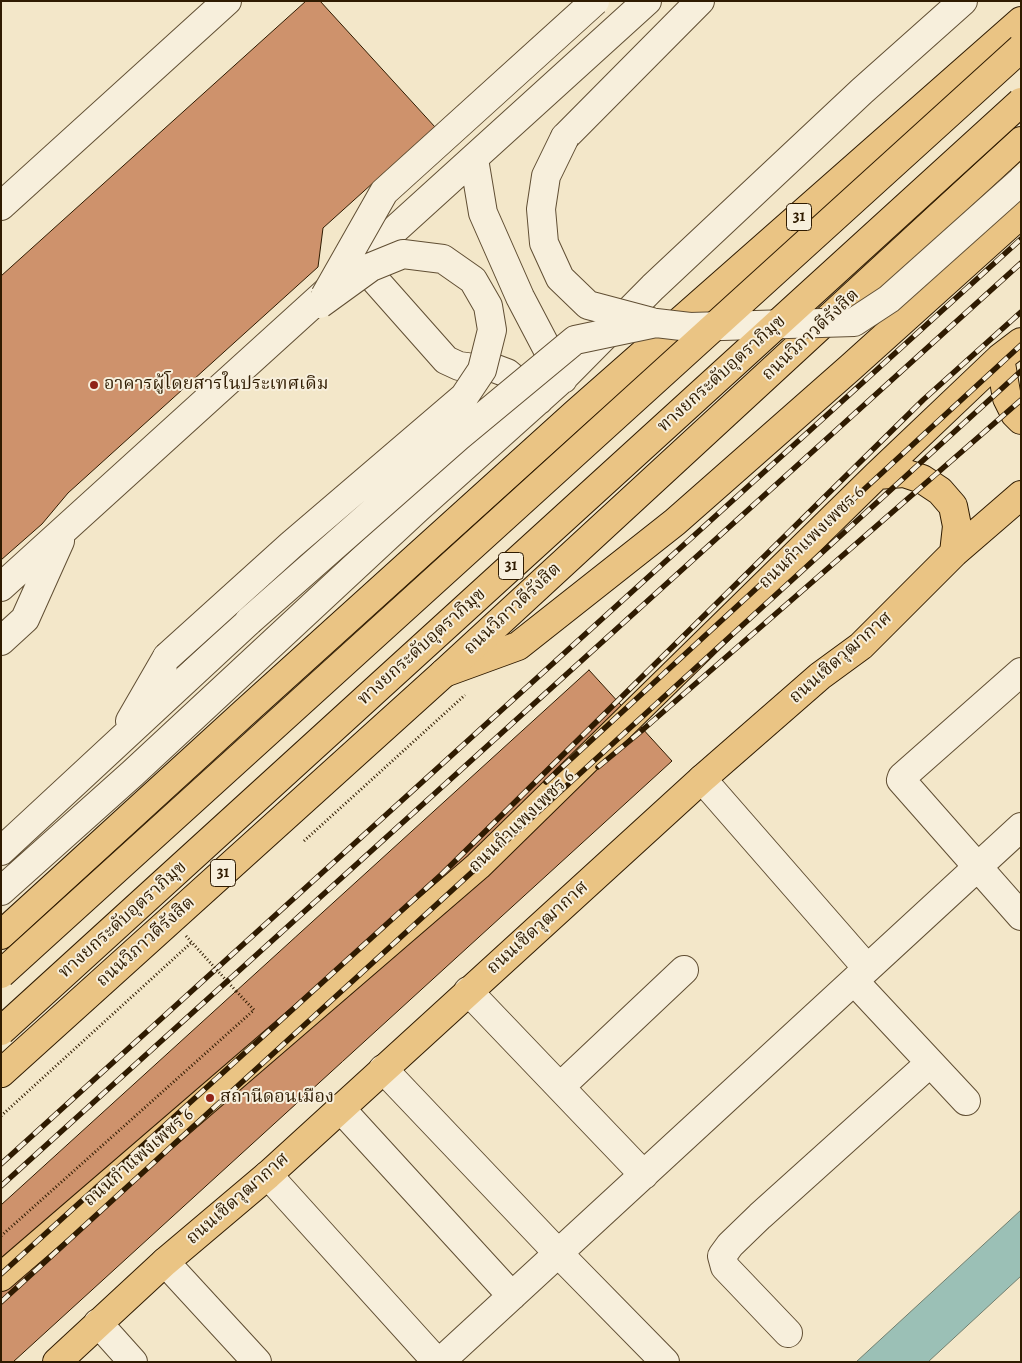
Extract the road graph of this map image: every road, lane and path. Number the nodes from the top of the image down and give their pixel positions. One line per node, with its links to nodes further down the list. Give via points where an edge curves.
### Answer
1 (227, 1): 12 (street)
2 (595, 1): 15 (street, bridge, via 384,192)
3 (647, 1): 10 (street)
4 (700, 1): 16 (street, bridge, via 565,136 546,176 541,208 544,243 560,278 588,304)
5 (963, 1): 18 (street, via 653,286)
6 (1021, 22): 20 (main road, 31)
7 (1021, 48): 42 (main road, 31, bridge)
8 (1021, 102): 45 (main road, ทางยกระดับอุตราภิมุข / 31, bridge)
9 (1021, 141): 28 (main road, ถนนวิภาวดีรังสิต / 31)
10 (474, 159): 14 (street); 18 (street, via 483,213 520,297)
11 (1021, 181): 16 (street, bridge, via 889,299 854,322 690,327)
12 (1, 206)
13 (1021, 214): 28 (main road, via 851,368 659,534 518,646)
14 (360, 263): 19 (street, via 446,360 459,366 491,367 507,373); 25 (street)
15 (320, 304): 26 (street, via 59,541 25,619); 30 (street, bridge, via 371,267 403,254 443,259 473,280 488,306 492,330 482,370 464,397 291,545 167,657)
16 (656, 323): 30 (street, bridge, via 575,340 458,437 249,621)
17 (1011, 350): 21 (main road, via 1007,398); 22 (main road, ถนนกำแพงเพชร 6)
18 (563, 378): 19 (street); 20 (street)
19 (539, 400): 36 (street)
20 (576, 413): 38 (main road, 31)
21 (1021, 420)
22 (876, 475): 24 (main road, via 904,473 922,479 940,491 953,506 957,526); 58 (main road, ถนนกำแพงเพชร 6, via 478,866)
23 (1021, 495): 24 (main road, ถนนเชิดวุฒากาศ)
24 (954, 553): 31 (main road, ถนนเชิดวุฒากาศ, via 862,646 820,676)
25 (1, 587)
26 (1, 641)
27 (1021, 672): 35 (street, via 902,777 902,782)
28 (444, 673): 48 (main road, ถนนวิภาวดีรังสิต / 31)
29 (467, 693): 33 (path)
30 (114, 748): 34 (street)
31 (702, 778): 43 (street); 44 (main road, ถนนเชิดวุฒากาศ)
32 (1021, 827): 35 (street)
33 (304, 841)
34 (1, 851)
35 (977, 867): 37 (street); 43 (street)
36 (1, 891)
37 (1021, 916)
38 (1, 935)
39 (186, 936): 40 (path, bridge)
40 (192, 942): 52 (path); 55 (path, bridge, via 254,1010)
41 (684, 970): 49 (street)
42 (1, 974)
43 (861, 975): 46 (street); 54 (street)
44 (468, 992): 47 (main road, ถนนเชิดวุฒากาศ); 49 (street)
45 (1, 1031)
46 (930, 1063): 50 (street); 61 (street, via 760,1216 722,1256 725,1267)
47 (383, 1069): 51 (main road, ถนนเชิดวุฒากาศ); 56 (street)
48 (1, 1073)
49 (560, 1087): 54 (street)
50 (966, 1101)
51 (340, 1108): 53 (main road, ถนนเชิดวุฒากาศ); 59 (street)
52 (1, 1116)
53 (268, 1175): 57 (main road, ถนนเชิดวุฒากาศ); 65 (street)
54 (644, 1175): 56 (street)
55 (1, 1236)
56 (558, 1254): 59 (street); 66 (street)
57 (165, 1262): 60 (main road, ถนนเชิดวุฒากาศ); 64 (street)
58 (1, 1277)
59 (512, 1296): 65 (street)
60 (98, 1324): 62 (main road, ถนนเชิดวุฒากาศ); 63 (street)
61 (788, 1334)
62 (57, 1362)
63 (133, 1362)
64 (257, 1362)
65 (439, 1362)
66 (665, 1362)

